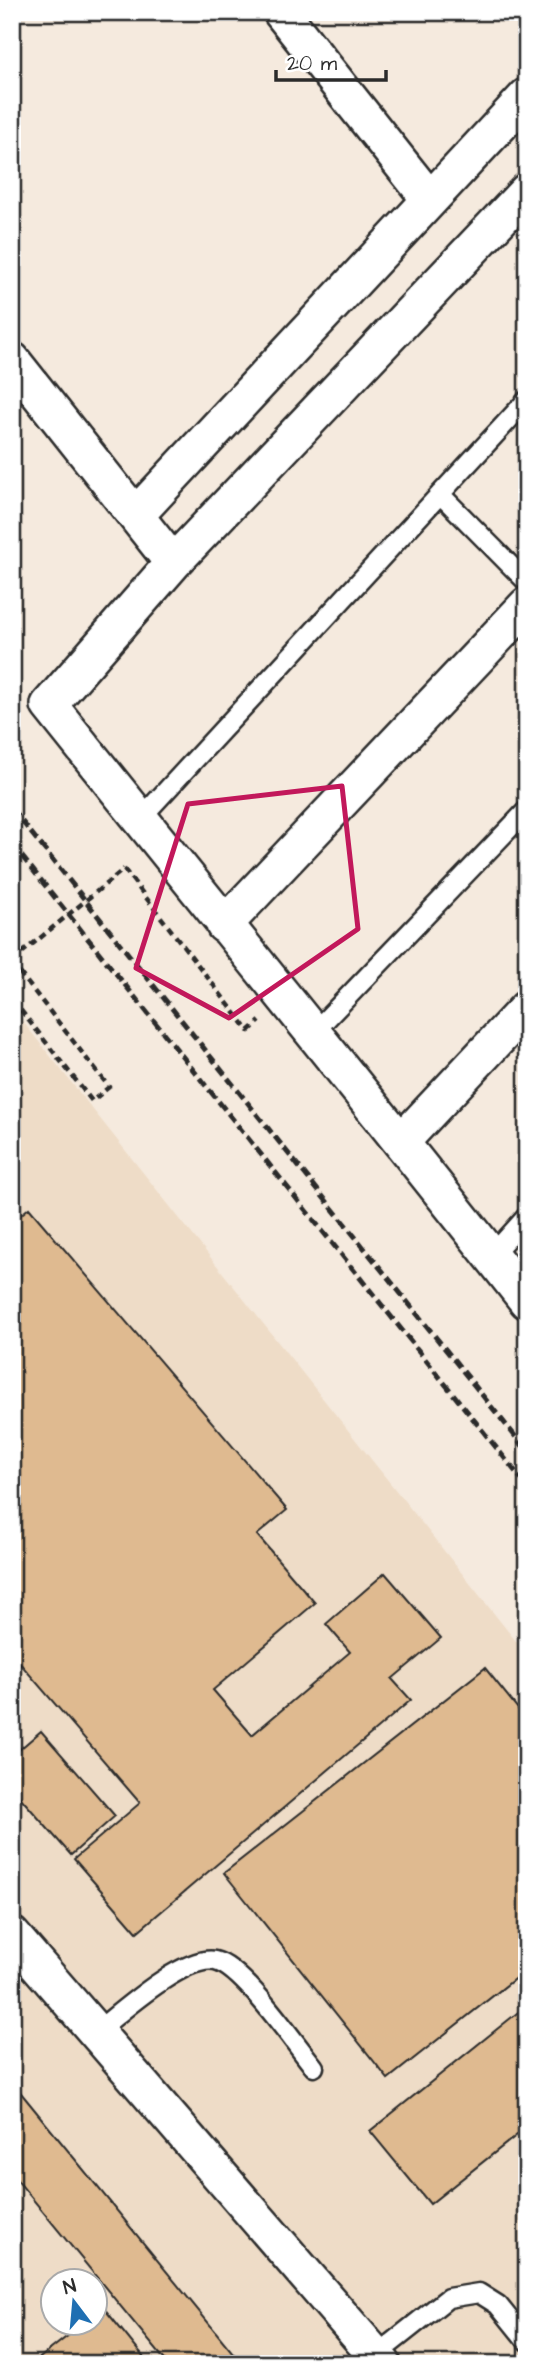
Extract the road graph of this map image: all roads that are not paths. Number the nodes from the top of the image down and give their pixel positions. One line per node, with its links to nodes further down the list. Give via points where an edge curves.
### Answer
1 (281, 12): 4 (street)
2 (527, 96): 4 (street)
3 (527, 191): 9 (street)
4 (430, 200): 8 (street)
5 (12, 360): 8 (street)
6 (527, 400): 7 (lane)
7 (439, 494): 10 (lane); 13 (lane)
8 (135, 515): 9 (street)
9 (173, 563): 13 (street, via 49,705)
10 (527, 582)
11 (527, 605): 14 (street)
12 (527, 810): 16 (lane)
13 (140, 819): 14 (street)
14 (225, 925): 16 (street)
15 (527, 1008): 17 (street)
16 (313, 1033): 17 (street)
17 (402, 1141): 19 (street)
18 (527, 1216): 19 (lane)
19 (491, 1256): 20 (street)
20 (527, 1301)
21 (12, 1935): 22 (street)
22 (96, 2032): 23 (lane, via 187,1965 215,1961 240,1976); 25 (street)
23 (314, 2067)
24 (527, 2341): 25 (lane, via 498,2305 479,2293 448,2298)
25 (380, 2359)

